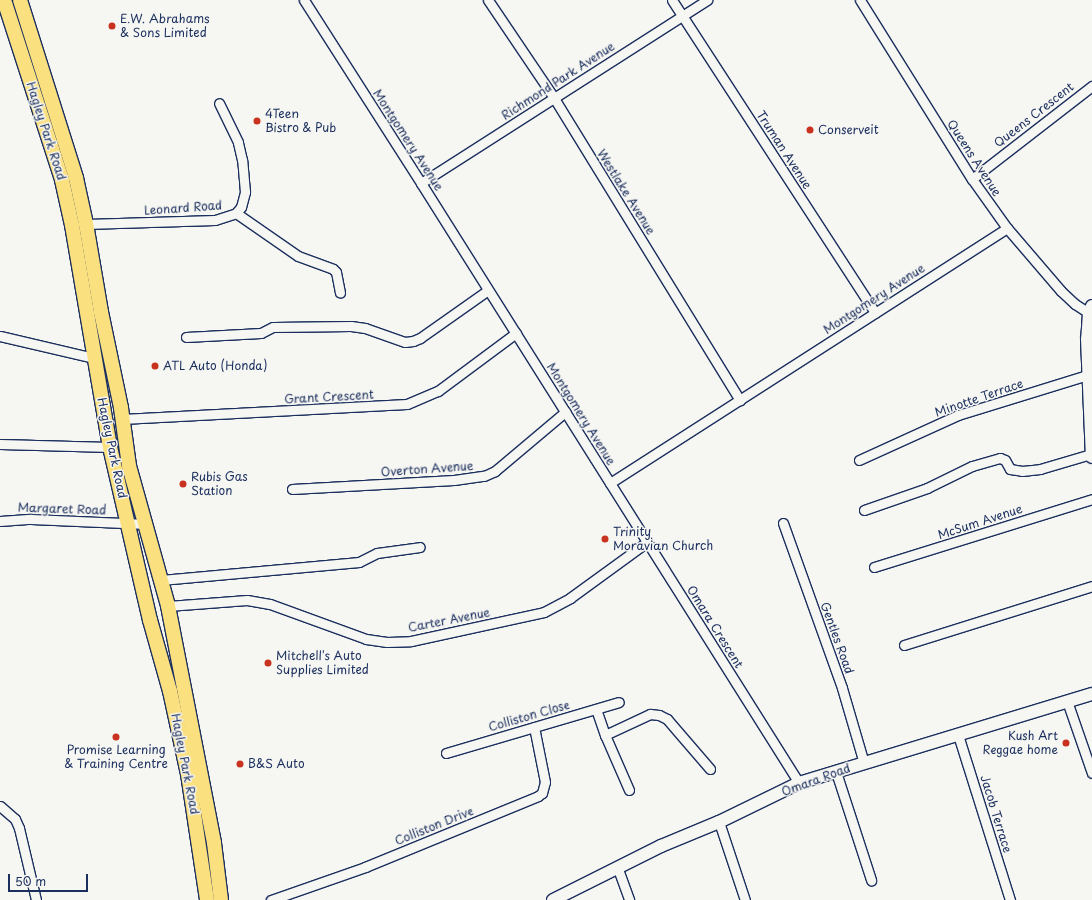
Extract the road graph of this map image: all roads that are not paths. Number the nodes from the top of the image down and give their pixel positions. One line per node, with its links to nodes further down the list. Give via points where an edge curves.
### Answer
1 (20, 0): 15 (main road, Hagley Park Road, via 76,178)
2 (304, 0): 13 (street, Montgomery Avenue)
3 (488, 0): 10 (street, Westlake Avenue)
4 (672, 0): 8 (street, Truman Avenue)
5 (707, 0): 8 (street, Richmond Park Avenue)
6 (860, 0): 12 (street, Queens Avenue)
7 (5, 1): 24 (main road, Hagley Park Road, via 62,180)
8 (682, 16): 10 (street, Richmond Park Avenue); 20 (street, Truman Avenue)
9 (1092, 86): 12 (street, Queens Crescent)
10 (554, 98): 13 (street, Richmond Park Avenue); 26 (street, Westlake Avenue)
11 (219, 104): 14 (street, Leonard Road, via 238,142 242,160 245,192 241,208)
12 (972, 179): 16 (street, Queens Avenue)
13 (421, 183): 17 (street, Montgomery Avenue)
14 (236, 213): 15 (street, Leonard Road, via 215,220); 18 (street, via 298,256 333,269 336,272)
15 (86, 224): 28 (main road, Hagley Park Road)
16 (1007, 228): 19 (street, Queens Avenue, via 1061,291 1075,304); 20 (street, Montgomery Avenue)
17 (488, 290): 21 (street, Montgomery Avenue); 23 (street, via 413,341 405,342 365,328 351,326 273,327 261,333)
18 (340, 293)
19 (1090, 309): 25 (street)
20 (875, 313): 26 (street, Montgomery Avenue)
21 (516, 333): 27 (street, Montgomery Avenue); 28 (street, Grant Crescent, via 438,392 407,404)
22 (0, 336): 24 (street)
23 (186, 336)
24 (94, 358): 30 (main road, Hagley Park Road)
25 (1087, 375): 31 (street); 32 (street, Minotte Terrace, via 958,415)
26 (740, 400): 33 (street, Montgomery Avenue)
27 (566, 412): 33 (street, Montgomery Avenue); 34 (street, Overton Avenue, via 495,471 484,476)
28 (122, 419): 40 (main road, Hagley Park Road, via 129,466)
29 (0, 444): 30 (street)
30 (110, 447): 39 (main road, Hagley Park Road)
31 (1092, 455): 36 (street, via 1022,472 1010,469 1006,460 1000,458 972,466 927,488)
32 (859, 460)
33 (610, 483): 41 (street, Omara Crescent)
34 (292, 489)
35 (1092, 499): 43 (street, McSum Avenue)
36 (864, 510)
37 (0, 520): 39 (street, Margaret Road)
38 (783, 523): 56 (street, Gentles Road, via 842,688)
39 (128, 524): 40 (street, Margaret Road); 67 (main road, Hagley Park Road, via 188,774)
40 (146, 524): 44 (main road, Hagley Park Road)
41 (647, 542): 46 (street, Carter Avenue, via 570,598 544,612 411,641 387,642 366,639 270,604 247,600); 60 (street, Omara Crescent)
42 (420, 547): 44 (street, via 377,554 359,562)
43 (874, 568)
44 (161, 580): 46 (main road, Hagley Park Road)
45 (1092, 586): 47 (street)
46 (168, 606): 68 (main road, Hagley Park Road, via 214,843)
47 (904, 645)
48 (1092, 694): 50 (street, Omara Road)
49 (618, 702): 51 (street, Colliston Close)
50 (1067, 702): 54 (street, Omara Road); 59 (street)
51 (596, 709): 52 (street, Colliston Close); 53 (street)
52 (534, 727): 55 (street, Colliston Close); 69 (street, Colliston Drive, via 545,782 542,793 538,796 365,867)
53 (605, 735): 57 (street, via 650,714 659,715 667,718); 61 (street)
54 (958, 736): 56 (street, Omara Road); 73 (street, Jacob Terrace)
55 (446, 753)
56 (864, 763): 58 (street, Omara Road)
57 (710, 769)
58 (836, 772): 60 (street, Omara Road); 65 (street)
59 (1092, 773)
60 (799, 784): 63 (street, Omara Road)
61 (629, 790)
62 (0, 806): 66 (street, via 15,819 20,828)
63 (718, 822): 64 (street, Omara Road, via 661,846); 72 (street)
64 (618, 869): 70 (street, Omara Road); 71 (street)
65 (871, 880)
66 (36, 900)
67 (207, 900)
68 (221, 900)
69 (271, 900)
70 (553, 900)
71 (629, 900)
72 (745, 900)
73 (1010, 900)

